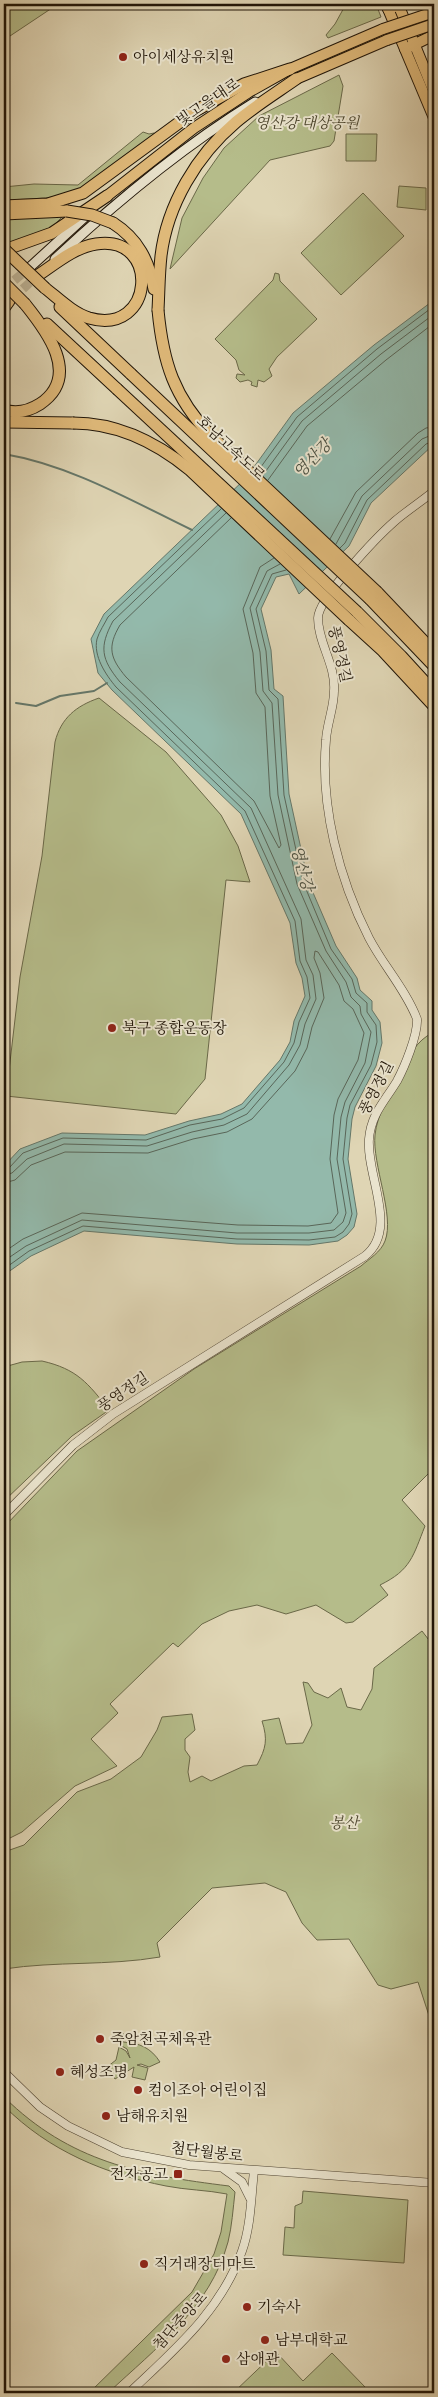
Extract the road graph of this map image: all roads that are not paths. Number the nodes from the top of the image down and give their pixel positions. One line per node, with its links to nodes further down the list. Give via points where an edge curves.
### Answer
1 (400, 4): 2 (main road); 6 (main road)
2 (387, 6): 7 (main road)
3 (434, 12): 9 (main road, 빛고을대로, bridge, via 383,29)
4 (434, 24): 10 (main road, 빛고을대로, bridge, via 387,40)
5 (434, 35): 6 (main road)
6 (415, 44): 7 (main road); 8 (main road)
7 (405, 49): 8 (main road)
8 (414, 58): 11 (main road); 12 (main road)
9 (290, 69): 13 (main road, 빛고을대로, via 194,128); 14 (highway, via 244,84 195,110 83,193 48,204)
10 (296, 80): 17 (main road, 빛고을대로, via 249,105 178,153); 21 (highway, via 237,121 202,159 185,185 171,217 161,255)
11 (434, 92)
12 (434, 118)
13 (107, 196): 16 (highway, via 52,233); 17 (main road, 빛고을대로)
14 (4, 206)
15 (4, 214): 21 (highway, bridge, via 67,211 113,223 139,248 151,273)
16 (6, 251): 19 (highway, 호남고속도로)
17 (33, 272): 19 (highway, via 81,248 109,243 131,254 144,277 137,303 116,319 103,321 76,312)
18 (4, 283): 20 (highway, bridge)
19 (43, 289): 25 (highway, 호남고속도로, bridge)
20 (25, 304): 22 (highway, via 50,335 59,360 57,381 52,392 34,408 21,412); 26 (highway, bridge)
21 (158, 310): 25 (highway, bridge, via 167,367 188,408)
22 (4, 410)
23 (4, 423): 26 (highway, bridge, via 108,426 166,451)
24 (434, 491): 31 (street, 풍영정길, via 382,534 328,595 319,614 320,630 334,680 325,755 328,800 337,849 344,877 366,932 417,1020 416,1034 397,1080 377,1108 370,1132 380,1237 365,1256 100,1424 73,1445)
25 (373, 596): 27 (highway); 28 (highway, 호남고속도로)
26 (353, 616): 29 (highway, via 401,656); 30 (highway)
27 (434, 652)
28 (434, 666)
29 (434, 692)
30 (434, 706)
31 (4, 1515)
32 (4, 2072): 33 (street, 첨단월봉로, via 40,2108 107,2146 179,2164)
33 (222, 2168): 34 (street, 첨단월봉로); 36 (street, via 242,2182)
34 (254, 2171): 35 (street, 첨단월봉로); 36 (street, 첨단중앙로)
35 (434, 2183)
36 (251, 2200): 37 (street, 첨단중앙로, via 242,2250 216,2303 192,2333)
37 (129, 2393)

